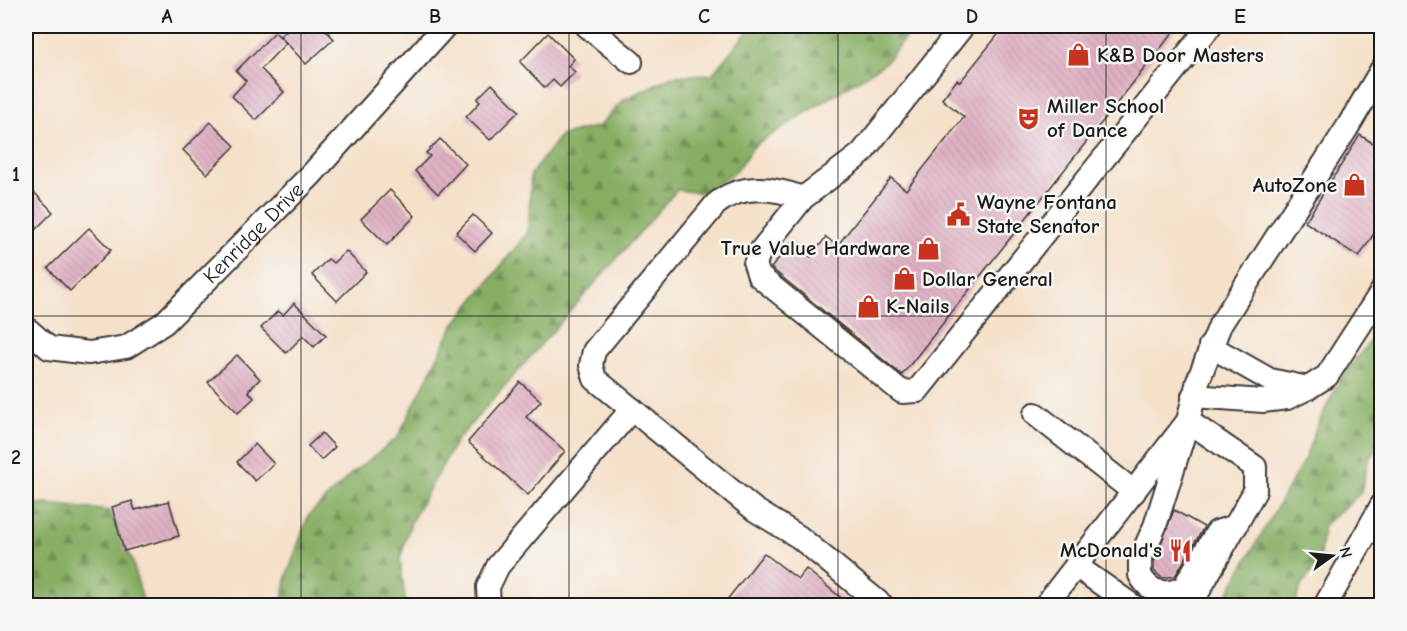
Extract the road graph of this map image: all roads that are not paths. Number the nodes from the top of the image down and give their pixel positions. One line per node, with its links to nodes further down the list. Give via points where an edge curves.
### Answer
1 (446, 26): 9 (street, Kenridge Drive, via 311,175 164,323 126,347 89,353 49,348)
2 (587, 26): 5 (street)
3 (963, 26): 7 (street, via 861,154)
4 (1210, 26): 7 (street, via 917,391 895,389 759,276 755,264 759,253)
5 (631, 62)
6 (1382, 69): 10 (street)
7 (803, 198): 13 (street, via 765,189 739,190 726,196 594,351 591,365 595,379)
8 (1382, 291): 11 (street, via 1327,376)
9 (26, 328)
10 (1210, 346): 11 (street, via 1270,380); 12 (street)
11 (1308, 388): 12 (street, via 1287,398 1263,402)
12 (1193, 396): 15 (street)
13 (632, 409): 20 (street, via 498,567 488,587); 21 (street, via 755,510 799,537)
14 (1035, 414): 16 (street)
15 (1188, 421): 16 (street); 18 (street, via 1255,466 1255,491); 18 (street, via 1155,526 1140,560 1143,581 1162,593 1184,587 1217,532)
16 (1134, 492): 19 (street)
17 (1382, 505): 25 (street)
18 (1236, 526): 24 (street)
19 (1076, 566): 22 (street); 23 (street)
20 (489, 606)
21 (883, 606)
22 (1045, 606)
23 (1133, 606)
24 (1191, 606)
25 (1325, 606)

